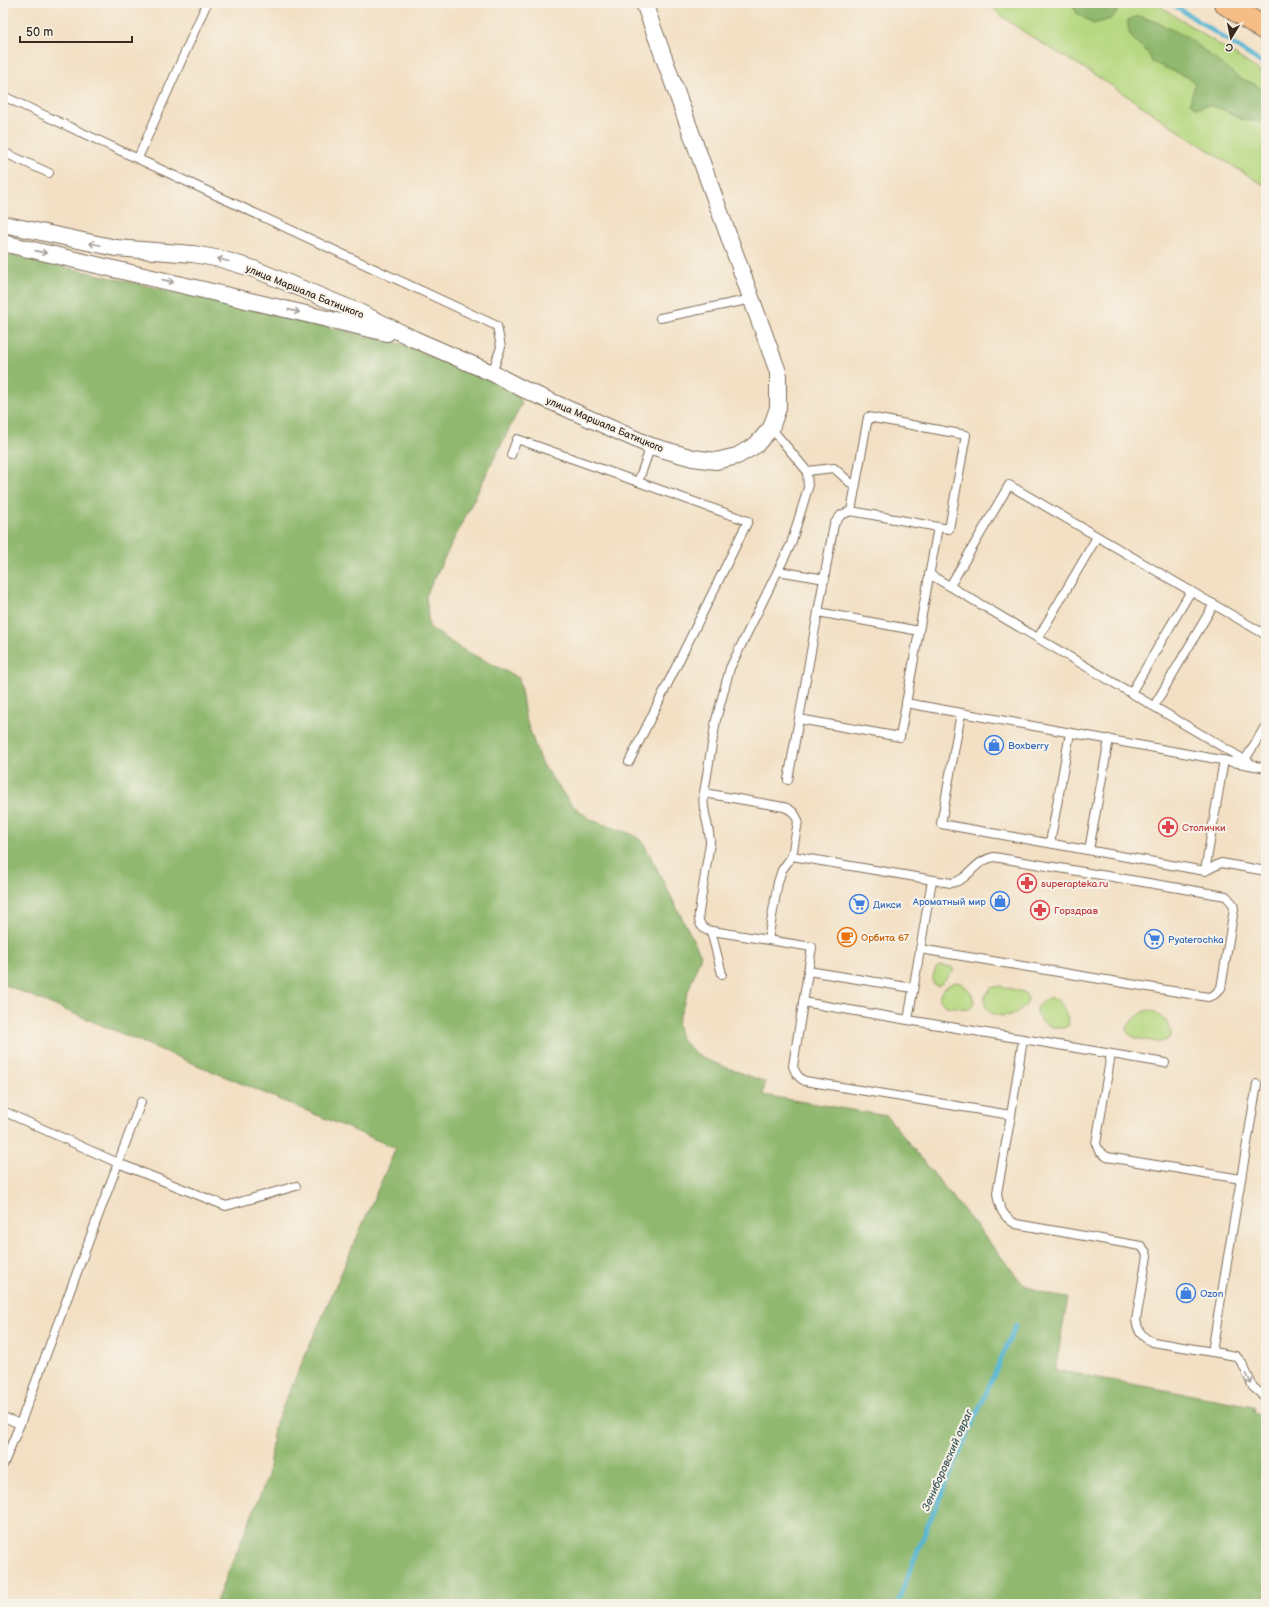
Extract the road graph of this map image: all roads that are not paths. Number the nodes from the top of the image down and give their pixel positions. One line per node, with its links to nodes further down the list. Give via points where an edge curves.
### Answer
1 (207, 3): 7 (lane)
2 (644, 3): 11 (street)
3 (1225, 3): 4 (highway)
4 (1266, 30)
5 (3, 96): 7 (lane)
6 (3, 152): 8 (lane)
7 (138, 158): 14 (lane, via 497,326 501,348)
8 (49, 173)
9 (3, 224): 13 (street, улица Маршала Батицкого, one-way to 9, via 361,313 248,267 193,254 116,248)
10 (3, 243): 13 (street, улица Маршала Батицкого, one-way to 13)
11 (752, 299): 12 (lane); 15 (street, via 778,372 778,408)
12 (660, 318)
13 (414, 339): 14 (street, улица Маршала Батицкого)
14 (492, 373): 16 (street, улица Маршала Батицкого)
15 (771, 428): 16 (street, улица Маршала Батицкого, via 756,445 737,456 716,461 693,458); 18 (lane)
16 (651, 446): 19 (lane)
17 (511, 455): 19 (lane, via 516,439)
18 (807, 471): 20 (lane, via 834,468); 24 (lane, via 808,488 791,544)
19 (638, 482): 44 (lane, via 748,521)
20 (855, 487): 21 (lane); 22 (lane, via 868,417 966,435 949,529)
21 (851, 511): 22 (lane); 26 (lane, via 841,515 834,524)
22 (938, 527): 25 (lane)
23 (1097, 537): 27 (lane, via 1009,485); 28 (lane); 33 (lane)
24 (778, 571): 26 (lane); 48 (lane, via 730,668 716,720)
25 (929, 574): 27 (lane); 31 (lane)
26 (824, 579): 30 (lane)
27 (950, 586): 33 (lane)
28 (1191, 591): 29 (lane); 34 (lane)
29 (1214, 604): 32 (lane); 36 (lane)
30 (818, 612): 31 (lane); 38 (lane)
31 (919, 631): 35 (lane)
32 (1266, 635)
33 (1038, 638): 34 (lane)
34 (1131, 692): 36 (lane)
35 (906, 703): 37 (lane); 38 (lane, via 900,737)
36 (1154, 706): 43 (lane)
37 (961, 713): 40 (lane); 49 (lane, via 941,824)
38 (799, 719): 47 (lane)
39 (1266, 725): 43 (lane)
40 (1070, 732): 41 (lane); 49 (lane)
41 (1109, 739): 42 (lane); 50 (lane)
42 (1224, 760): 45 (lane); 52 (lane)
43 (1245, 760): 45 (lane)
44 (630, 762)
45 (1255, 766): 46 (lane)
46 (1266, 768)
47 (788, 780)
48 (704, 794): 51 (lane, via 790,810 798,821); 55 (lane, via 703,806 710,842 698,920 703,927)
49 (1050, 843): 50 (lane)
50 (1089, 850): 52 (lane)
51 (792, 856): 54 (lane); 56 (lane, via 782,870 778,882)
52 (1204, 871): 53 (lane, via 1221,863)
53 (1266, 871)
54 (932, 880): 57 (lane); 57 (lane, via 957,882 978,863 994,857 1226,896 1232,904 1234,915 1221,988 1208,997)
55 (711, 931): 56 (lane); 59 (lane, via 721,955)
56 (768, 940): 58 (lane, via 812,948)
57 (920, 949): 60 (lane)
58 (808, 971): 60 (lane); 61 (lane)
59 (722, 974)
60 (913, 988): 62 (lane)
61 (803, 1002): 62 (lane); 69 (lane, via 793,1066 801,1079)
62 (908, 1020): 63 (lane)
63 (1024, 1039): 64 (lane); 69 (lane)
64 (1111, 1054): 65 (lane); 71 (lane, via 1096,1144 1099,1152 1107,1157)
65 (1166, 1063)
66 (1257, 1084): 71 (lane)
67 (141, 1102): 70 (lane)
68 (3, 1111): 70 (lane)
69 (1011, 1115): 73 (lane, via 998,1194 999,1204 1006,1216 1016,1224 1141,1246 1147,1256 1136,1320 1140,1334 1153,1342)
70 (118, 1163): 72 (lane, via 226,1206); 76 (lane)
71 (1241, 1179): 73 (lane)
72 (296, 1186)
73 (1212, 1352): 74 (lane, one-way to 74, via 1236,1356 1253,1387)
74 (1266, 1398)
75 (3, 1417): 76 (lane)
76 (20, 1424): 77 (lane)
77 (3, 1465)

